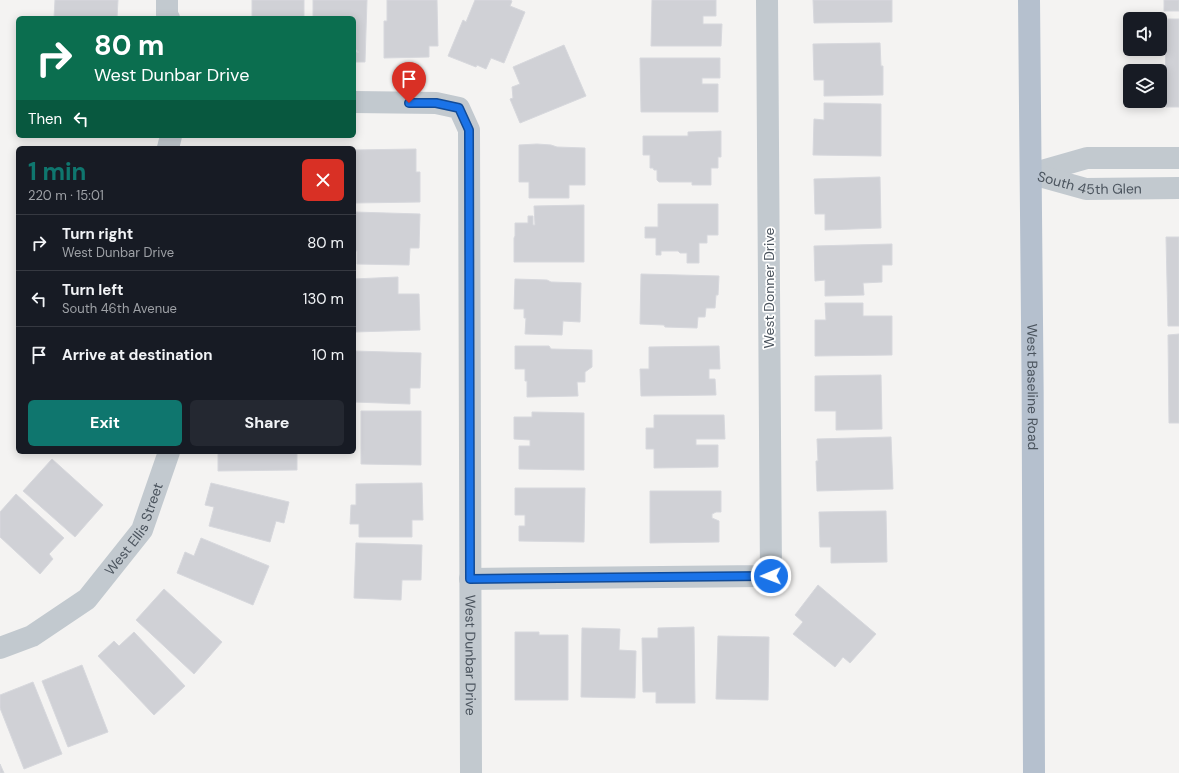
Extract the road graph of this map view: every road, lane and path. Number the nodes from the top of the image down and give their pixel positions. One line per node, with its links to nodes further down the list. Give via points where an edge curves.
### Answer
1 (167, 0): 4 (street)
2 (767, 0): 10 (street, West Donner Drive, via 771,576)
3 (1029, 0): 7 (main road, West Baseline Road)
4 (167, 16)
5 (356, 102): 10 (street, West Dunbar Drive, via 436,103 459,108 469,130)
6 (1176, 158): 7 (street, South 45th Glen, via 1087,158); 8 (street, South 45th Glen)
7 (1031, 174): 8 (street, South 45th Glen, via 1086,189); 13 (main road, West Baseline Road)
8 (1175, 188)
9 (168, 454): 11 (street, West Ellis Street, via 142,530 88,599 32,636)
10 (470, 579): 12 (street, West Dunbar Drive)
11 (0, 648)
12 (471, 773)
13 (1034, 773)

